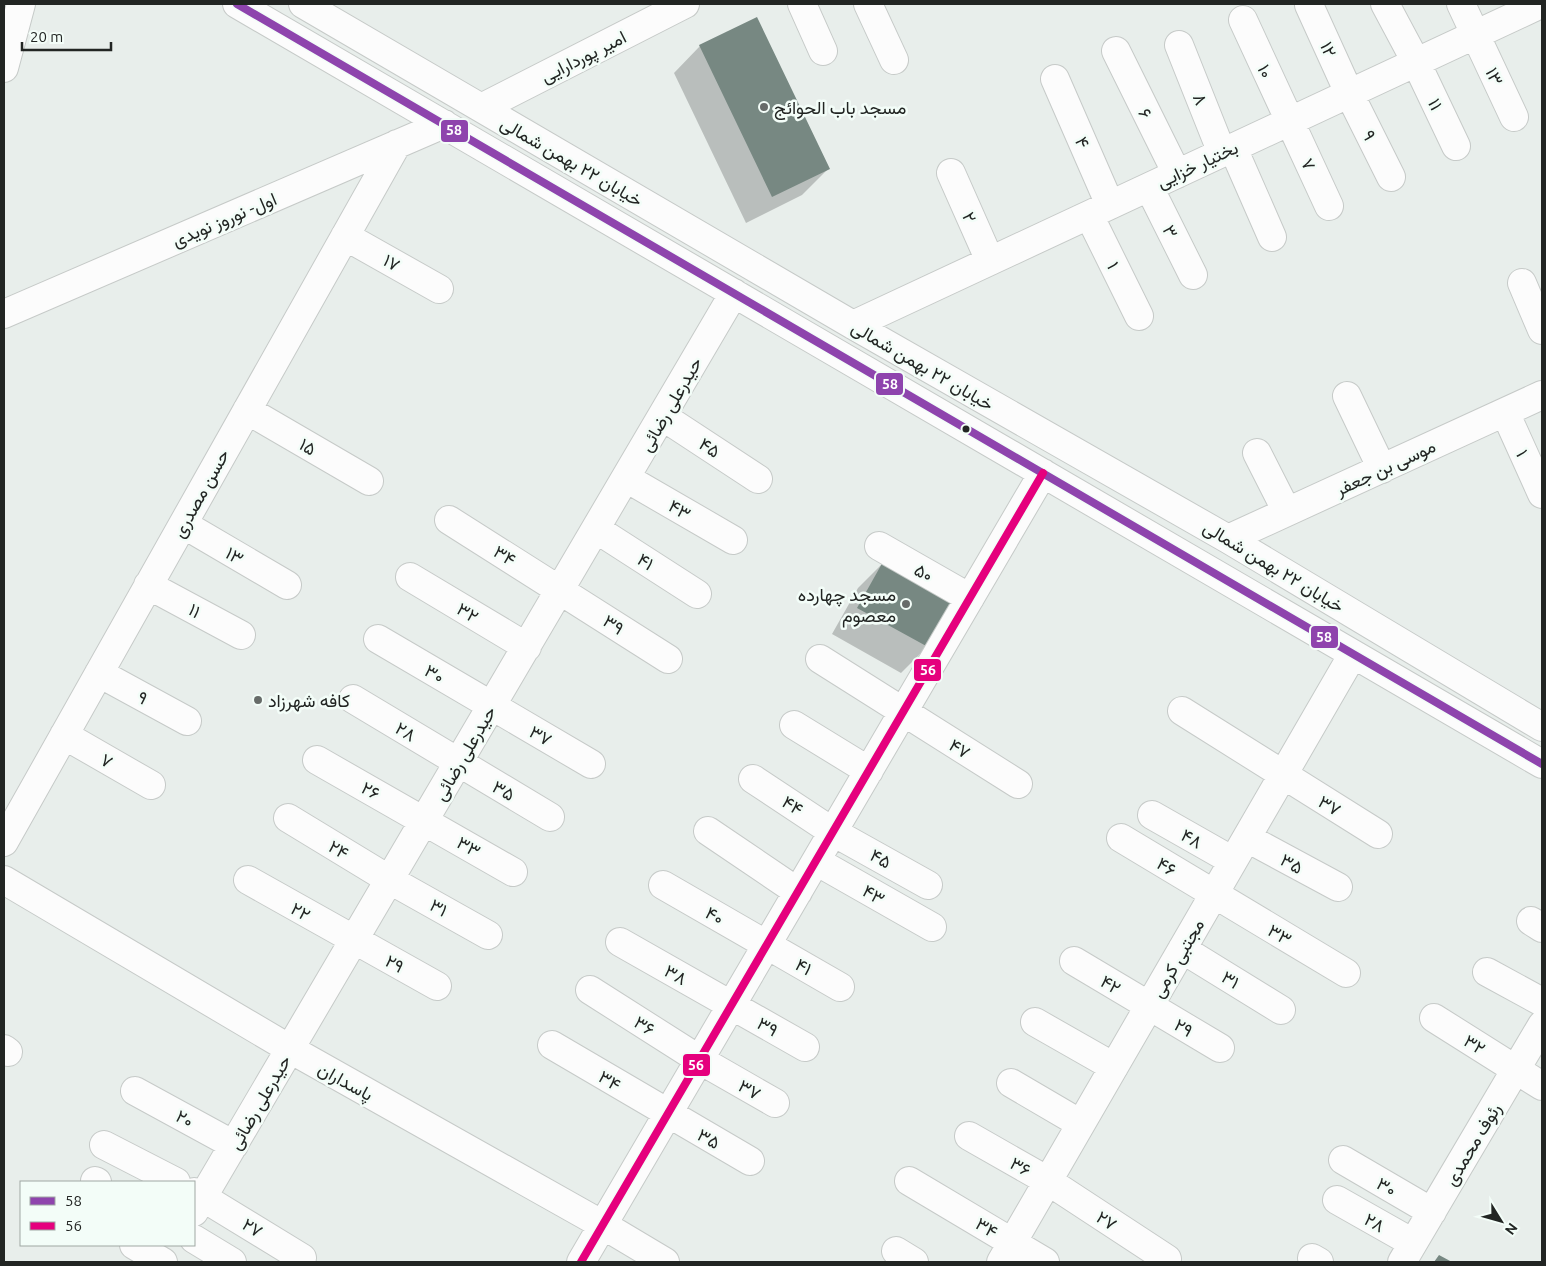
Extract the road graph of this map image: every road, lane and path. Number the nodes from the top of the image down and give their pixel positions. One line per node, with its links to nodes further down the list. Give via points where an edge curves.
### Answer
1 (21, 4): 18 (street)
2 (238, 4): 24 (street, خیابان ۲۲ بهمن شمالی)
3 (303, 4): 21 (street, خیابان ۲۲ بهمن شمالی)
4 (685, 4): 21 (street, امیر پوردارایی)
5 (802, 4): 14 (street)
6 (868, 4): 16 (street)
7 (1385, 4): 17 (street, ۱۱)
8 (1461, 4): 12 (street, ۱۳)
9 (1309, 5): 20 (street, ۱۲)
10 (1539, 9): 12 (street, بختیار خزایی)
11 (1243, 20): 23 (street, ۱۰)
12 (1476, 34): 17 (street, بختیار خزایی); 22 (street, ۱۳)
13 (1179, 45): 27 (street, ۸)
14 (823, 50)
15 (1116, 51): 29 (street, ۶)
16 (894, 60)
17 (1416, 62): 20 (street, بختیار خزایی); 26 (street, ۱۱)
18 (4, 68)
19 (1055, 79): 33 (street, ۴)
20 (1349, 93): 23 (street, بختیار خزایی); 30 (street, ۹)
21 (481, 108): 43 (street, خیابان ۲۲ بهمن شمالی)
22 (1514, 117)
23 (1289, 122): 27 (street, بختیار خزایی); 32 (street, ۷)
24 (444, 124): 25 (street, اول- نوروز نویدی); 40 (street, خیابان ۲۲ بهمن شمالی)
25 (397, 144): 34 (street, حسن مصدری); 41 (street, اول- نوروز نویدی)
26 (1456, 146)
27 (1227, 150): 29 (street, بختیار خزایی); 35 (street, ۸)
28 (951, 174): 36 (street, ۲)
29 (1177, 174): 31 (street, بختیار خزایی)
30 (1391, 177)
31 (1149, 187): 33 (street, بختیار خزایی); 37 (street, ۳)
32 (1329, 206)
33 (1100, 210): 36 (street, بختیار خزایی); 42 (street, ۱)
34 (345, 236): 39 (street, ۱۷); 47 (street, حسن مصدری)
35 (1272, 237)
36 (990, 261): 43 (street, بختیار خزایی)
37 (1193, 275)
38 (1522, 283): 44 (street)
39 (439, 289)
40 (734, 293): 49 (street, حیدرعلی رضائی); 52 (street, خیابان ۲۲ بهمن شمالی)
41 (4, 314)
42 (1139, 316)
43 (853, 325): 61 (street, خیابان ۲۲ بهمن شمالی)
44 (1542, 330)
45 (1542, 395): 48 (street, موسی بن جعفر)
46 (1347, 396): 51 (street)
47 (247, 410): 55 (street, ۱۵); 59 (street, حسن مصدری)
48 (1504, 412): 51 (street, موسی بن جعفر); 56 (street, ۱)
49 (662, 416): 53 (street, حیدرعلی رضائی); 54 (street, ۴۵)
50 (1257, 453): 57 (street)
51 (1382, 469): 57 (street, موسی بن جعفر)
52 (1043, 473): 69 (street); 73 (street, خیابان ۲۲ بهمن شمالی)
53 (626, 478): 60 (street, حیدرعلی رضائی); 62 (street, ۴۳)
54 (758, 479)
55 (369, 482)
56 (1542, 494)
57 (1287, 512): 61 (street, موسی بن جعفر)
58 (449, 520): 67 (street, ۳۴)
59 (183, 524): 65 (street, حسن مصدری); 66 (street, ۱۳)
60 (596, 529): 67 (street, حیدرعلی رضائی); 68 (street, ۴۱)
61 (1228, 538): 83 (street, خیابان ۲۲ بهمن شمالی)
62 (733, 540)
63 (878, 546): 69 (street, ۵۰)
64 (410, 578): 72 (street, ۳۲)
65 (148, 585): 70 (street, ۱۱); 76 (street, حسن مصدری)
66 (287, 585)
67 (560, 590): 72 (street, حیدرعلی رضائی); 74 (street, ۳۹)
68 (697, 594)
69 (970, 598): 80 (street)
70 (241, 636)
71 (378, 639): 78 (street, ۳۰)
72 (527, 647): 78 (street, حیدرعلی رضائی)
73 (1354, 654): 88 (street, خیابان ۲۲ بهمن شمالی); 90 (street, مجتبی کرمی)
74 (668, 659)
75 (820, 660): 80 (street, ۴۷)
76 (99, 673): 81 (street, ۹); 84 (street, حسن مصدری)
77 (353, 699): 86 (street, ۲۸)
78 (492, 706): 86 (street, حیدرعلی رضائی); 87 (street, ۳۷)
79 (1182, 711): 90 (street, ۳۷)
80 (902, 713): 89 (street); 92 (street, ۴۷)
81 (187, 721)
82 (794, 725): 89 (street)
83 (1542, 726)
84 (64, 735): 93 (street, ۷); 102 (street, حسن مصدری)
85 (318, 760): 97 (street, ۲۶)
86 (458, 763): 95 (street, ۳۵); 97 (street, حیدرعلی رضائی)
87 (591, 764)
88 (1542, 764)
89 (869, 770): 99 (street)
90 (1282, 776): 100 (street, ۳۷); 103 (street, مجتبی کرمی)
91 (753, 779): 99 (street, ۴۴)
92 (1018, 784)
93 (151, 785)
94 (1152, 815): 103 (street, ۴۸)
95 (550, 817)
96 (288, 818): 108 (street, ۲۴)
97 (424, 820): 105 (street, ۳۳); 108 (street, حیدرعلی رضائی)
98 (708, 831): 112 (street)
99 (833, 832): 104 (street); 109 (street, ۴۵)
100 (1378, 834)
101 (1121, 838): 113 (street, ۴۶)
102 (4, 842)
103 (1240, 849): 111 (street, ۳۵); 113 (street, مجتبی کرمی)
104 (816, 861): 112 (street); 114 (street, ۴۳)
105 (513, 872)
106 (4, 880): 136 (street, پاسداران)
107 (248, 880): 116 (street, ۲۲)
108 (390, 880): 115 (street, ۳۱); 116 (street, حیدرعلی رضائی)
109 (928, 884)
110 (663, 885): 118 (street, ۴۰)
111 (1338, 888)
112 (798, 892): 118 (street)
113 (1214, 895): 119 (street, مجتبی کرمی); 122 (street, ۳۳)
114 (932, 927)
115 (488, 934)
116 (354, 941): 123 (street, ۲۹); 136 (street, حیدرعلی رضائی)
117 (620, 942): 127 (street, ۳۸)
118 (767, 945): 124 (street, ۴۱); 127 (street)
119 (1182, 949): 128 (street, مجتبی کرمی); 129 (street, ۳۱)
120 (1074, 961): 128 (street, ۴۲)
121 (1487, 972): 126 (street)
122 (1346, 973)
123 (437, 986)
124 (840, 987)
125 (590, 990): 137 (street, ۳۶)
126 (1542, 1002)
127 (732, 1005): 134 (street, ۳۹); 137 (street)
128 (1149, 1007): 135 (street, ۲۹); 138 (street, مجتبی کرمی)
129 (1280, 1010)
130 (1434, 1018): 139 (street, ۳۲)
131 (1035, 1022): 138 (street)
132 (1542, 1025): 139 (street, رئوف محمدی)
133 (552, 1045): 144 (street, ۳۴)
134 (805, 1047)
135 (1220, 1048)
136 (290, 1049): 148 (street, حیدرعلی رضائی); 157 (street, پاسداران)
137 (700, 1060): 143 (street, ۳۷); 144 (street)
138 (1114, 1067): 145 (street, مجتبی کرمی)
139 (1516, 1070): 141 (street); 156 (street, رئوف محمدی)
140 (1010, 1083): 145 (street)
141 (1542, 1086)
142 (135, 1091): 148 (street, ۲۰)
143 (775, 1103)
144 (668, 1114): 150 (street, ۳۵); 157 (street)
145 (1081, 1124): 153 (street, مجتبی کرمی)
146 (969, 1136): 153 (street, ۳۶)
147 (104, 1145): 151 (street)
148 (234, 1145): 154 (street, حیدرعلی رضائی)
149 (1343, 1160): 156 (street, ۳۰)
150 (750, 1161)
151 (174, 1181)
152 (909, 1181): 161 (street, ۳۴)
153 (1048, 1181): 161 (street, مجتبی کرمی); 164 (street, ۲۷)
154 (197, 1200): 163 (street, ۲۷)
155 (1337, 1200): 162 (street, ۲۸)
156 (1432, 1212): 162 (street, رئوف محمدی)
157 (603, 1225): 167 (street); 168 (street, پاسداران)
158 (195, 1240): 166 (street)
159 (136, 1246): 165 (street)
160 (174, 1246): 165 (street)
161 (1006, 1252): 169 (street, ۳۴)
162 (1408, 1253)
163 (302, 1258)
164 (1167, 1259)
165 (164, 1262)
166 (232, 1262)
167 (581, 1262)
168 (665, 1262)
169 (1046, 1262)

